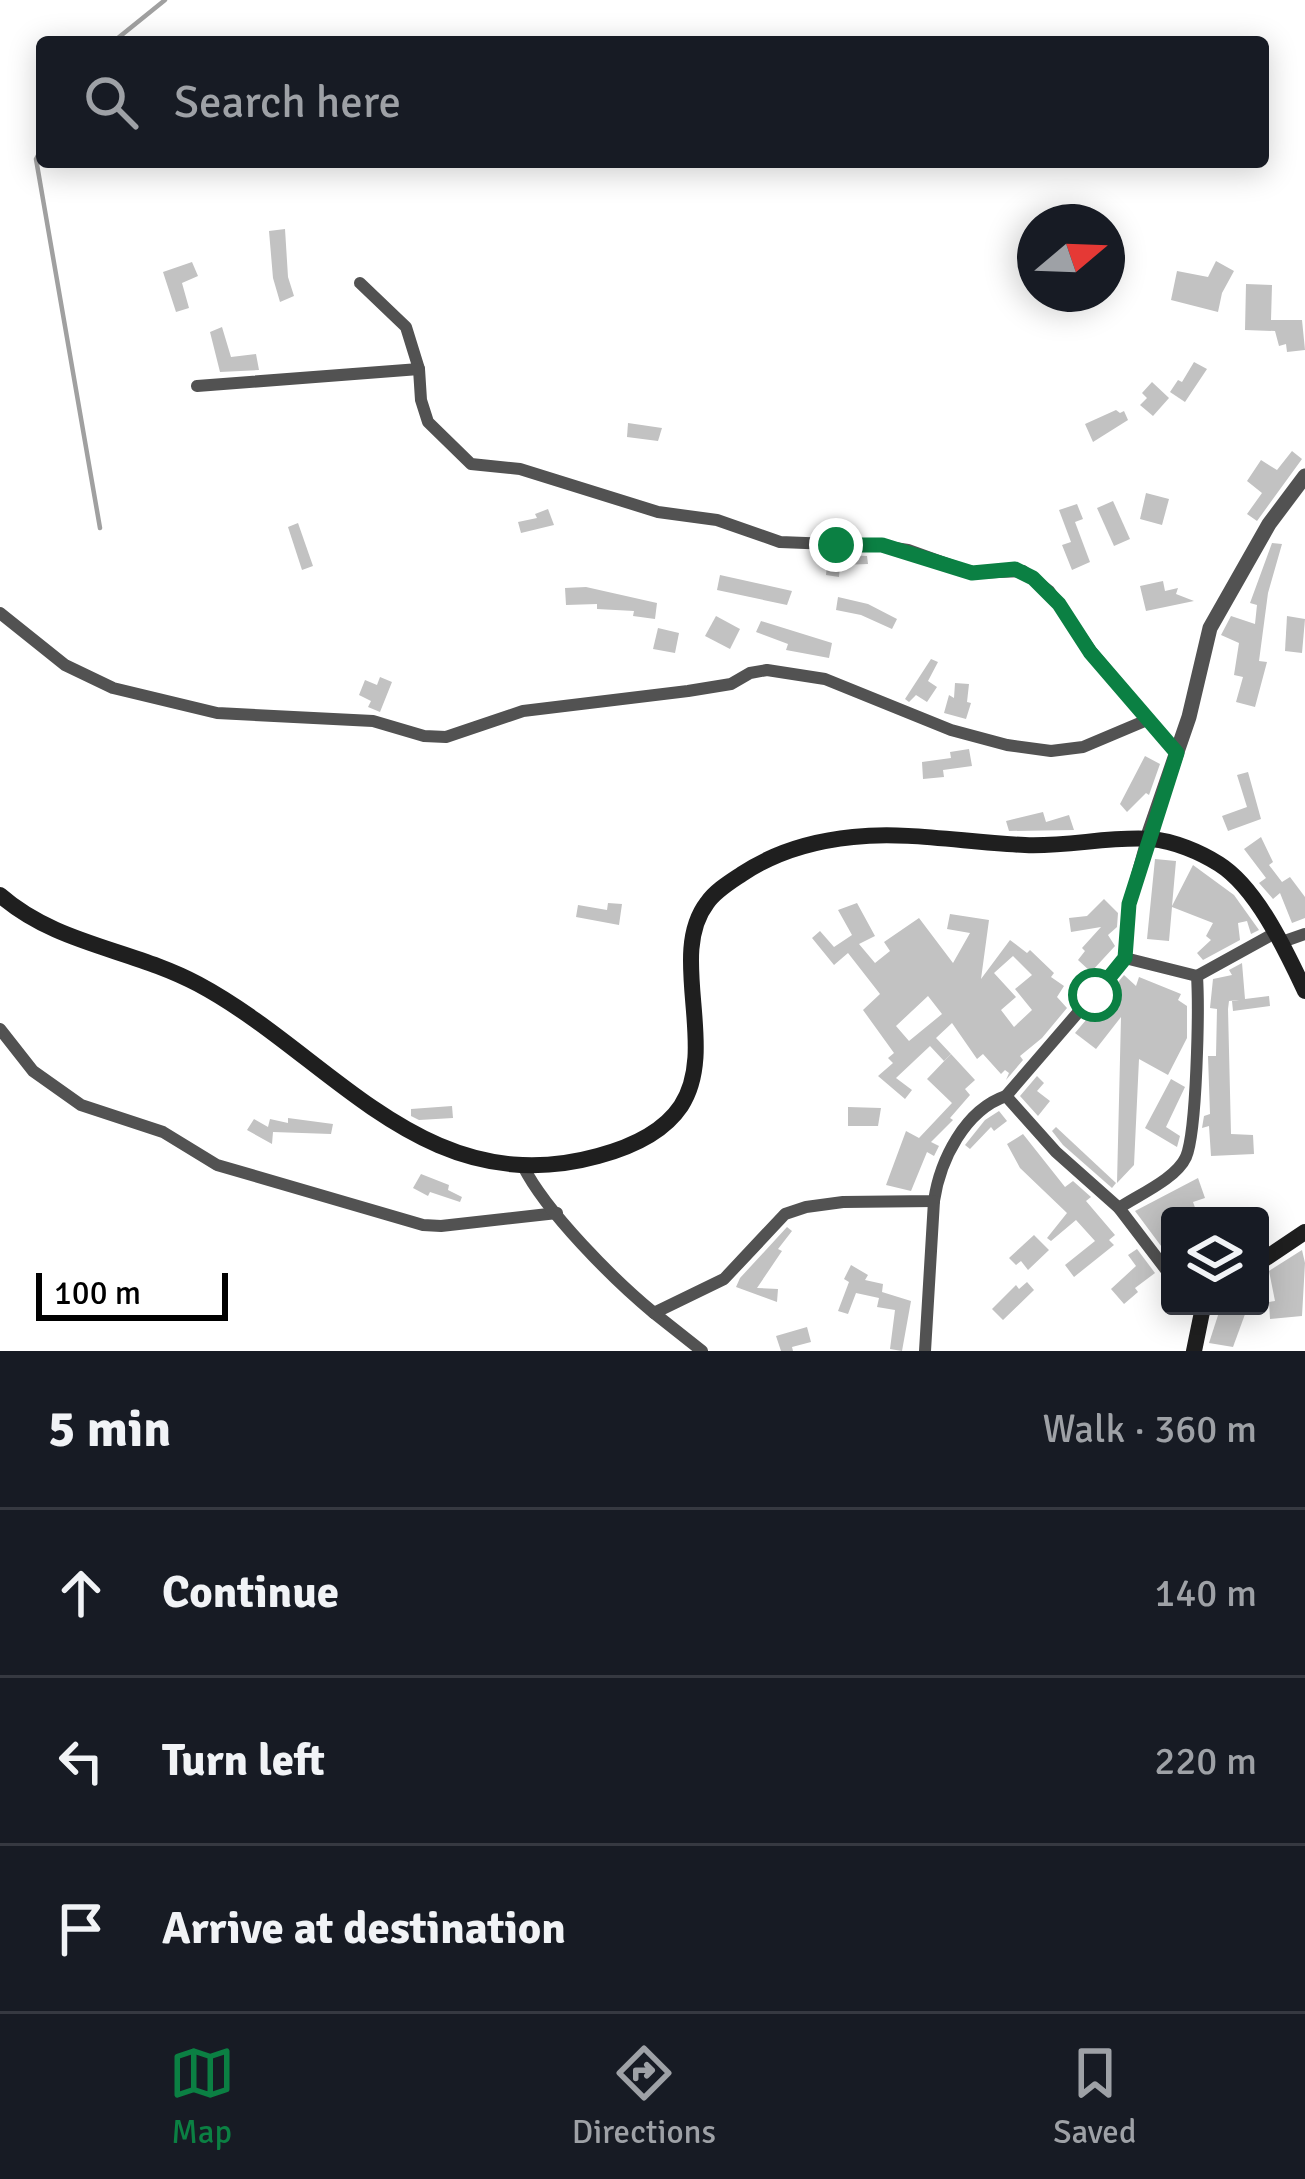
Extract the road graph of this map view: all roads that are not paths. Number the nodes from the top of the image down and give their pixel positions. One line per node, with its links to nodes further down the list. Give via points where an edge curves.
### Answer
1 (360, 284): 2 (street, via 406,327)
2 (419, 369): 3 (street); 6 (street, via 428,422 471,464 520,470 780,542 882,545 972,573 1023,572 1059,604)
3 (196, 386)
4 (1305, 476): 7 (street, via 1210,628)
5 (0, 614): 6 (street, via 65,665 113,688 207,711 373,721 424,736 532,709 731,684 767,670 825,679 952,730 1051,751 1083,747)
6 (1147, 720): 7 (street)
7 (1177, 753): 8 (street)
8 (1147, 839): 11 (main road, via 1220,864); 12 (street); 17 (main road, via 1057,846 855,836 755,865 699,917 694,1078 668,1123 606,1154)
9 (0, 895): 17 (main road, via 84,943 197,983 399,1126 467,1155)
10 (1305, 934): 11 (street)
11 (1279, 938): 13 (street); 14 (main road)
12 (1125, 958): 13 (street); 16 (street)
13 (1197, 976): 19 (street, via 1187,1155)
14 (1305, 991)
15 (0, 1029): 20 (street, via 33,1071 81,1105 163,1132 218,1165 422,1225)
16 (1006, 1096): 18 (street, via 982,1110 944,1158); 19 (street)
17 (523, 1166): 20 (street)
18 (934, 1201): 24 (street, via 822,1204 785,1214 724,1279); 27 (street)
19 (1119, 1208): 23 (street)
20 (557, 1213): 24 (street)
21 (1305, 1232): 22 (main road)
22 (1269, 1256)
23 (1161, 1263)
24 (654, 1313): 26 (street)
25 (1201, 1315): 28 (main road)
26 (702, 1351)
27 (925, 1351)
28 (1194, 1351)

